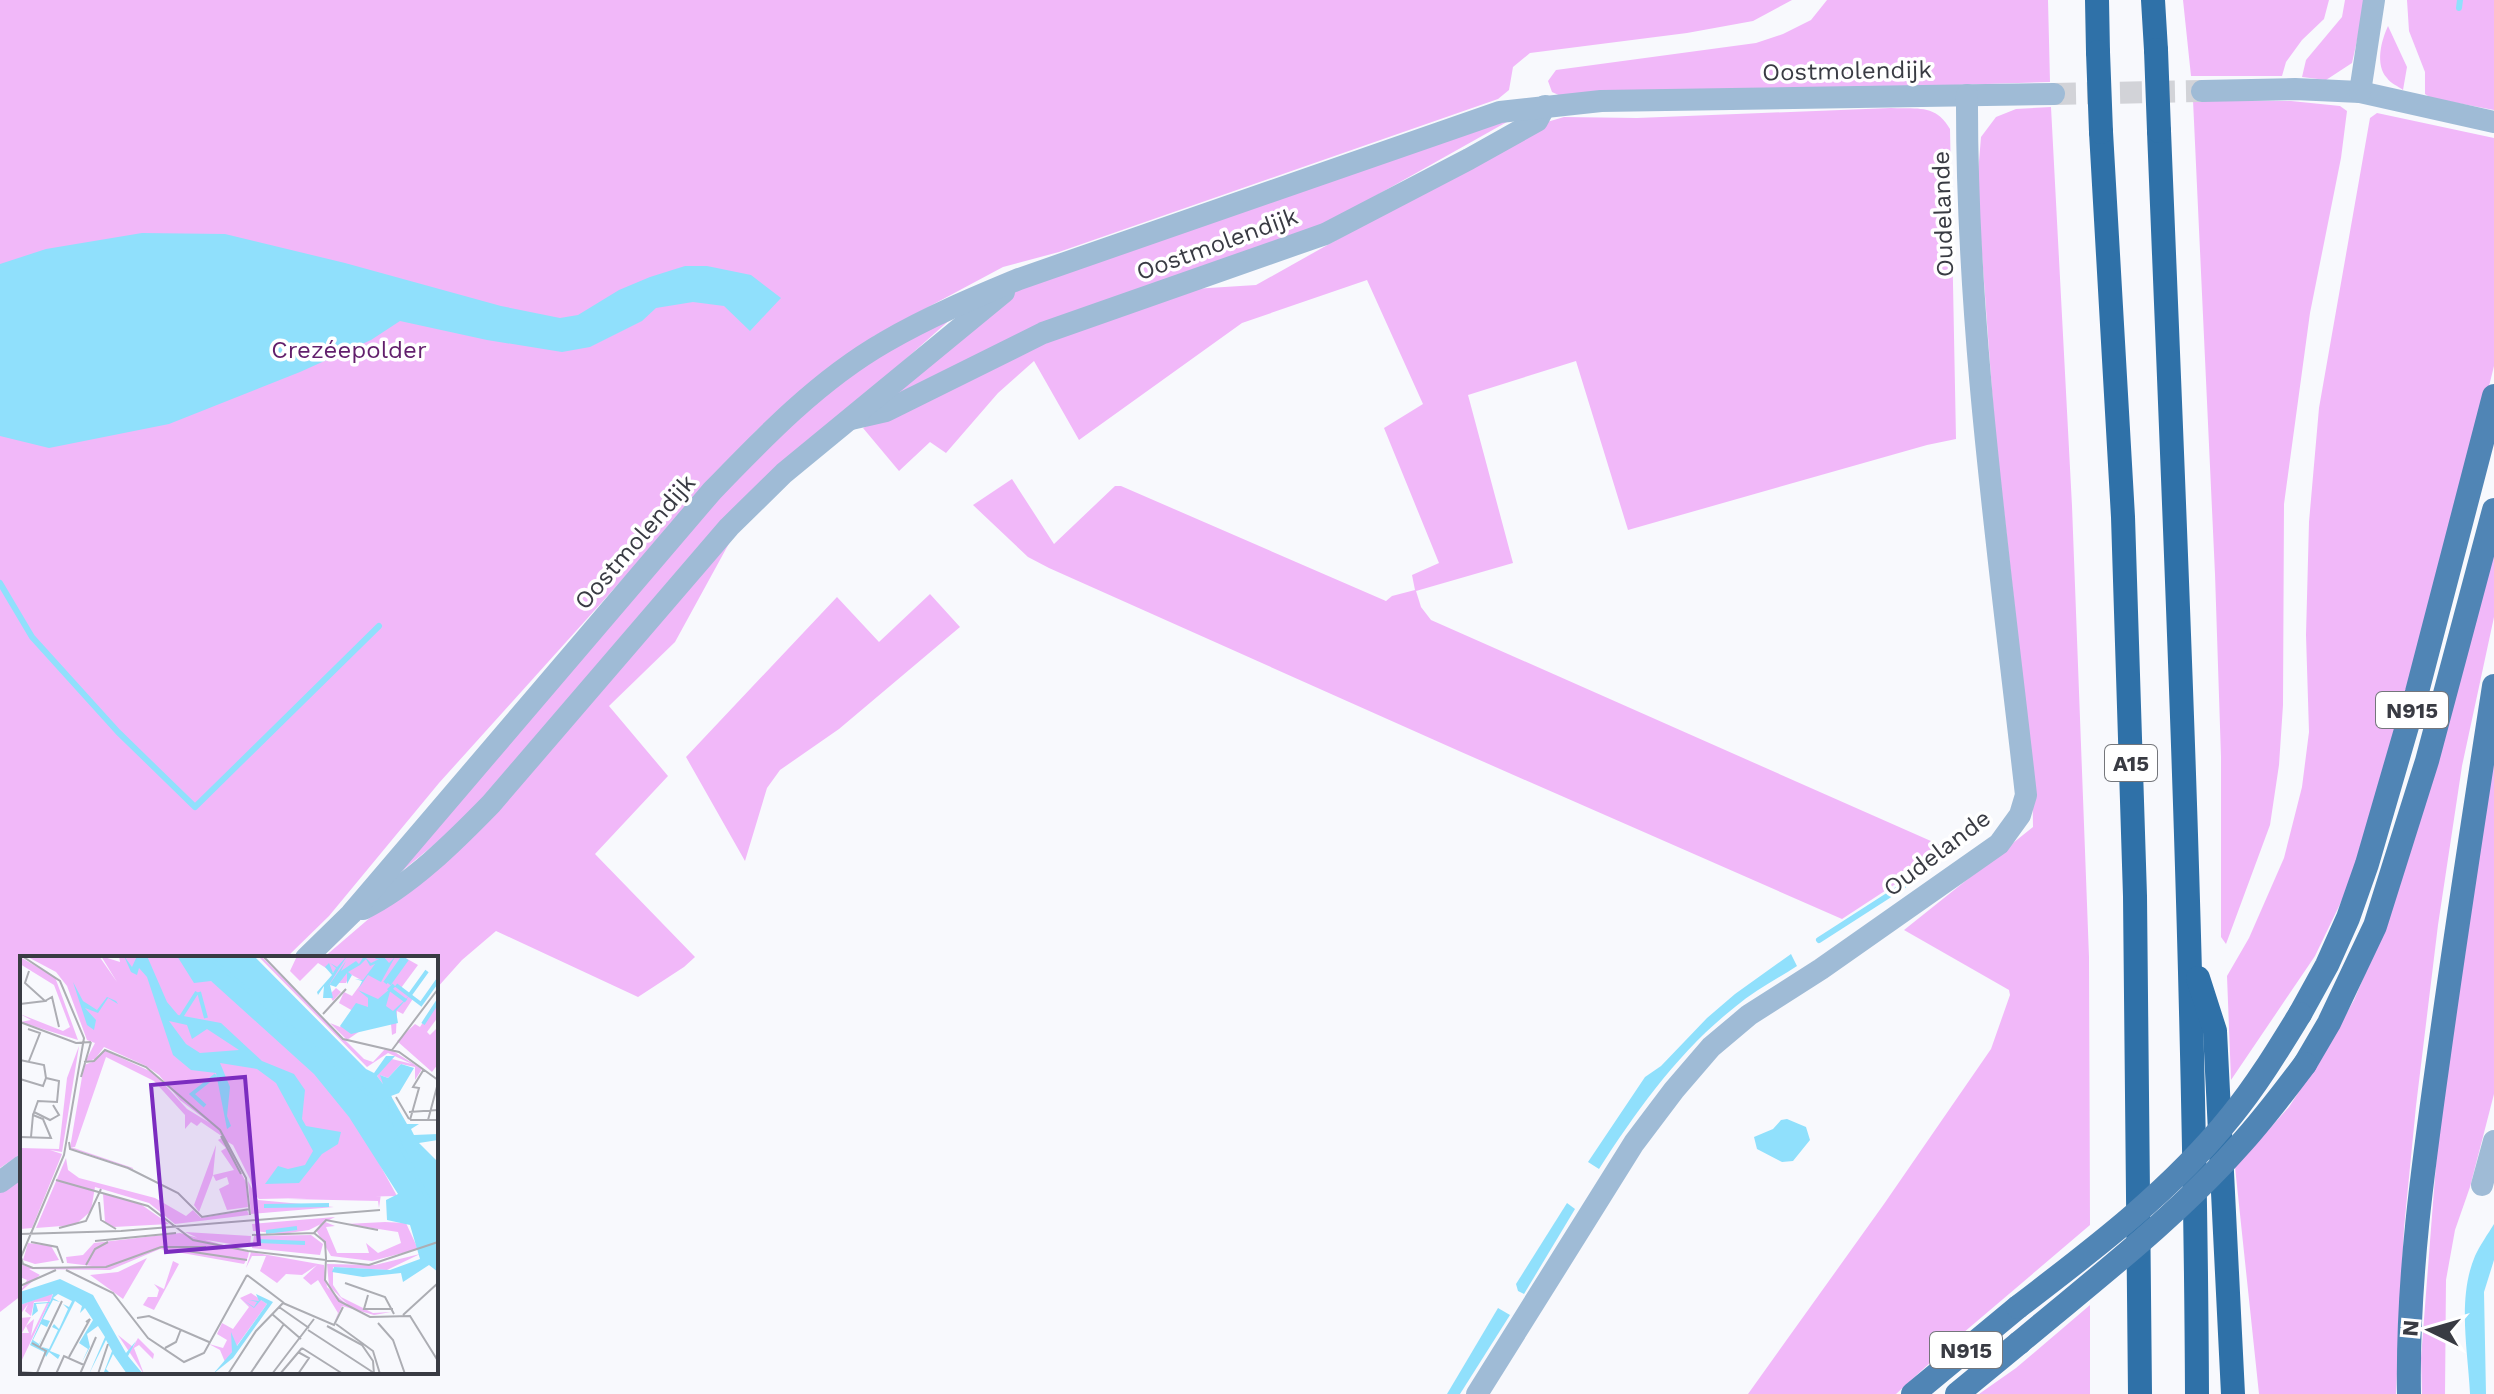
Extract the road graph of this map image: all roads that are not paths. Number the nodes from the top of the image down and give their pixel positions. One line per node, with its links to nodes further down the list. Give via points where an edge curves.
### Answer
1 (2097, 0): 25 (highway, A15, bridge, via 2123,517 2135,896)
2 (2153, 0): 16 (highway, A15, bridge)
3 (2374, 0): 5 (street)
4 (2202, 91): 5 (street)
5 (2360, 92): 9 (street)
6 (2054, 94): 7 (street, Oostmolendijk)
7 (1967, 95): 8 (street, Oostmolendijk); 22 (street, Oudelande, via 1971,275 2026,795 2020,815 1999,844 1749,1015 1711,1047 1634,1143)
8 (1545, 106): 10 (street, Oostmolendijk, via 1500,112); 12 (street, Oostmolendijk, via 1537,121 1325,234 1043,333 886,411)
9 (2494, 122)
10 (1019, 279): 12 (street, Oostmolendijk); 15 (street, Oostmolendijk, via 883,343 825,383 764,437)
11 (2494, 396): 23 (main road, N915, bridge, via 2367,864 2337,942 2300,1014 2232,1116 2197,1155 2094,1249)
12 (846, 421): 15 (street, Oostmolendijk, via 729,527 461,835 385,898)
13 (2494, 510): 24 (main road, N915, bridge, via 2427,761 2375,926 2305,1064 2238,1148 2179,1207)
14 (2494, 686): 28 (main road, via 2414,1256)
15 (351, 914): 17 (street, Oostmolendijk)
16 (2190, 953): 26 (highway, A15); 27 (highway, A15, via 2215,1031)
17 (308, 956)
18 (2494, 1141): 21 (street)
19 (20, 1167): 20 (street)
20 (0, 1182)
21 (2482, 1185)
22 (1477, 1394)
23 (1913, 1394)
24 (1957, 1394)
25 (2140, 1394)
26 (2197, 1394)
27 (2233, 1394)
28 (2409, 1394)

